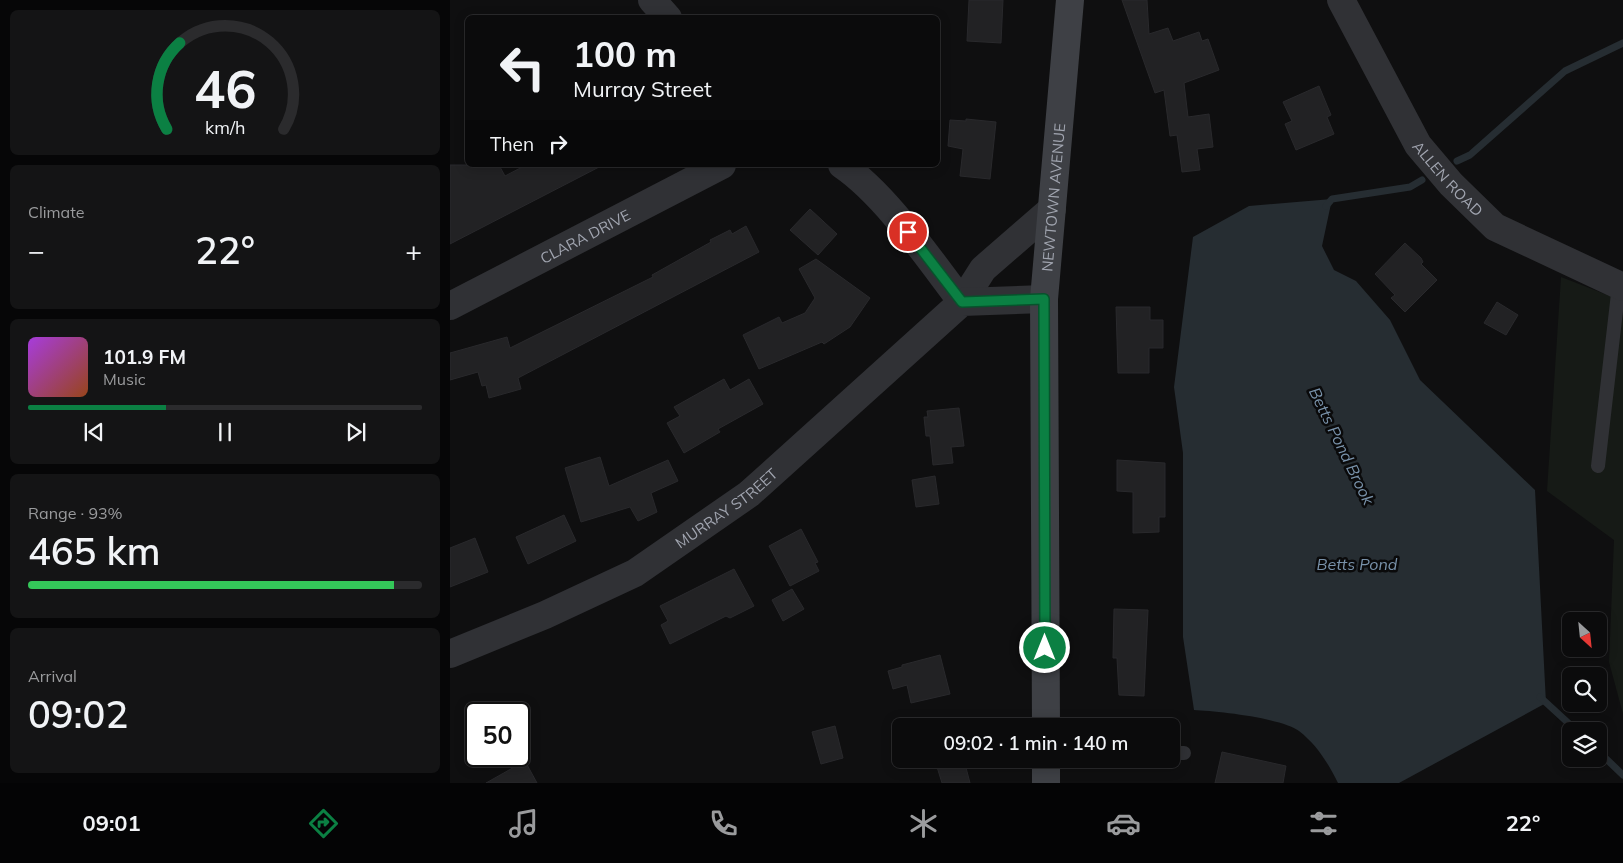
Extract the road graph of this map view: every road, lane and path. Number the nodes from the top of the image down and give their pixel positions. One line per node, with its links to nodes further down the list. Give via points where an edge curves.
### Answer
1 (652, 0): 4 (street)
2 (1070, 0): 7 (main road, NEWTOWN AVENUE)
3 (1341, 0): 8 (street, ALLEN ROAD, via 1418,145 1451,184 1494,227)
4 (665, 15)
5 (718, 167): 11 (street, CLARA DRIVE)
6 (845, 167): 10 (street, via 908,232)
7 (1052, 209): 9 (main road, NEWTOWN AVENUE); 10 (street, MURRAY STREET, via 983,269)
8 (1621, 286): 12 (lane)
9 (1044, 299): 10 (street); 14 (main road, NEWTOWN AVENUE)
10 (962, 302): 13 (street, MURRAY STREET, via 749,494 651,562 635,573 545,616)
11 (450, 306)
12 (1598, 466)
13 (450, 654)
14 (1046, 718)
15 (1046, 768): 16 (main road)
16 (1046, 783)

